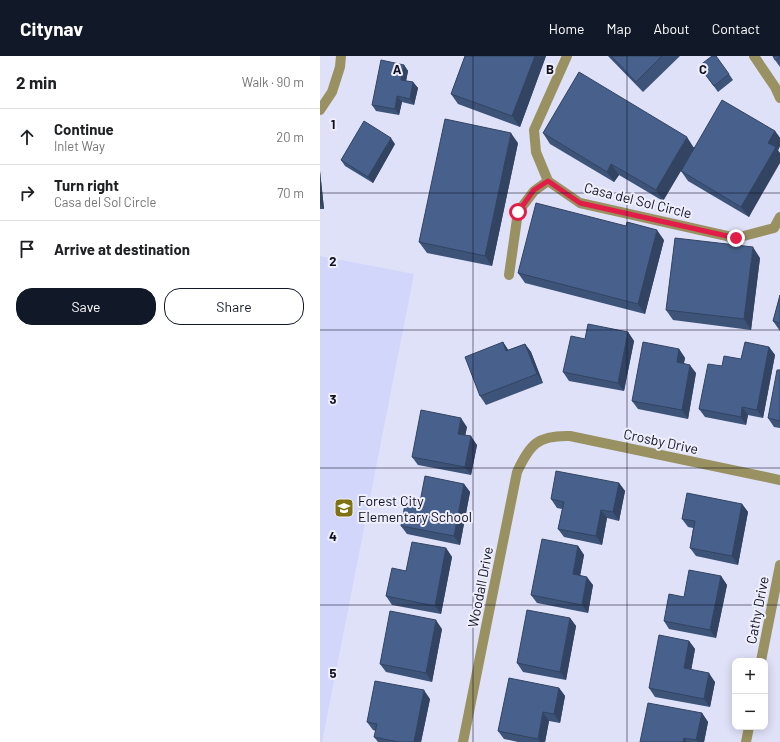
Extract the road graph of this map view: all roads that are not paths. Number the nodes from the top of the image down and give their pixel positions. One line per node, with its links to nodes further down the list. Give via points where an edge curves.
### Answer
1 (341, 56): 5 (street, via 332,92)
2 (567, 56): 6 (street, via 534,130 536,152)
3 (754, 56): 4 (street)
4 (780, 98)
5 (320, 110)
6 (548, 181): 8 (street, Casa del Sol Circle, via 580,203 736,238); 9 (street, via 534,190 518,212)
7 (780, 217): 8 (street, Casa del Sol Circle)
8 (777, 231)
9 (509, 275)
10 (536, 442): 11 (street, Crosby Drive, via 554,436 570,436); 15 (street, Woodall Drive, via 524,456 517,472)
11 (780, 480)
12 (780, 565): 13 (street, Cathy Drive)
13 (763, 658)
14 (748, 730): 16 (street)
15 (463, 742)
16 (746, 742)

